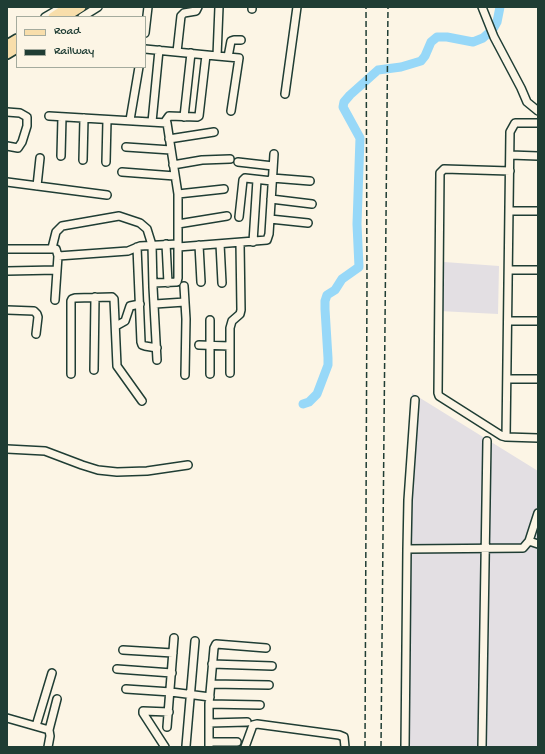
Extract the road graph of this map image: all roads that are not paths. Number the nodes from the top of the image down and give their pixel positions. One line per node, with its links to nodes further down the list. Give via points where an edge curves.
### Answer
1 (62, 7): 10 (street)
2 (68, 7): 11 (main road)
3 (98, 7): 9 (street)
4 (148, 7): 13 (street)
5 (198, 7): 19 (street, via 196,11 181,16)
6 (219, 7): 22 (street)
7 (297, 7): 25 (street)
8 (482, 7): 27 (street, via 527,102)
9 (80, 11): 12 (main road)
10 (47, 16)
11 (54, 16)
12 (68, 16)
13 (146, 24)
14 (16, 36): 16 (street)
15 (241, 40): 23 (street, via 231,41)
16 (11, 48)
17 (146, 49): 18 (street)
18 (159, 50): 19 (street); 35 (street)
19 (177, 52): 20 (street)
20 (191, 53): 21 (street); 31 (street)
21 (206, 55): 22 (street); 31 (street, via 199,116)
22 (217, 56): 23 (street)
23 (228, 57): 26 (street, via 239,58)
24 (139, 68): 34 (street)
25 (285, 94)
26 (232, 111)
27 (538, 111)
28 (7, 112): 40 (street, via 20,113 27,117 27,126 18,148)
29 (49, 116): 30 (street)
30 (62, 117): 32 (street); 44 (street)
31 (184, 117): 36 (street, via 169,116)
32 (84, 118): 33 (street); 49 (street)
33 (107, 120): 34 (street); 50 (street)
34 (130, 120): 35 (street)
35 (152, 122): 36 (street)
36 (164, 122): 39 (street, via 167,123)
37 (538, 123): 45 (street, via 515,123 510,132)
38 (214, 132): 39 (street)
39 (169, 139): 42 (street)
40 (7, 146)
41 (126, 147): 42 (street)
42 (171, 150): 52 (street)
43 (274, 154): 53 (street)
44 (61, 156)
45 (510, 156): 46 (street); 54 (street)
46 (538, 156)
47 (40, 158): 61 (street)
48 (230, 159): 52 (street)
49 (83, 160)
50 (106, 162)
51 (238, 162): 53 (street)
52 (173, 165): 56 (street)
53 (273, 166): 57 (street)
54 (510, 171): 67 (street); 119 (street, via 444,169 440,173 438,393)
55 (122, 172): 56 (street)
56 (175, 176): 63 (street)
57 (272, 179): 58 (street); 59 (street); 65 (street)
58 (257, 180): 70 (street, via 243,180); 74 (street)
59 (310, 181)
60 (7, 182): 61 (street)
61 (37, 186): 64 (street)
62 (224, 189): 63 (street)
63 (178, 194): 73 (street)
64 (107, 195)
65 (271, 199): 66 (street); 71 (street)
66 (312, 204)
67 (510, 211): 68 (street); 86 (street)
68 (538, 211)
69 (227, 216): 73 (street)
70 (239, 217)
71 (270, 220): 72 (street); 74 (street, via 268,238 262,242)
72 (308, 223)
73 (178, 224): 79 (street)
74 (253, 242): 75 (street)
75 (240, 243): 77 (street); 107 (street, via 241,310 238,318 231,324)
76 (166, 244): 78 (street); 79 (street); 92 (street)
77 (220, 244): 80 (street); 90 (street)
78 (152, 245): 81 (street); 82 (street, via 144,226 119,216 62,226 56,232); 91 (street)
79 (178, 245): 80 (street); 92 (street, via 178,280)
80 (199, 245): 89 (street)
81 (137, 247): 84 (street, via 128,251); 97 (street)
82 (52, 248): 83 (street); 84 (street, via 56,249)
83 (7, 249)
84 (58, 256): 85 (street)
85 (57, 270): 88 (street); 95 (street)
86 (509, 270): 87 (street); 101 (street)
87 (538, 270)
88 (7, 271)
89 (201, 282)
90 (222, 282)
91 (153, 283): 92 (street); 96 (street)
92 (168, 283)
93 (184, 286): 98 (street)
94 (95, 297): 103 (street, via 110,296 114,299); 110 (street); 112 (street, via 75,298 71,301)
95 (55, 300)
96 (154, 301): 97 (street); 98 (street); 108 (street)
97 (140, 302): 103 (street, via 130,306 125,321); 108 (street, via 142,345)
98 (185, 302): 114 (street)
99 (7, 310): 104 (street, via 34,311 38,317)
100 (210, 320): 106 (street)
101 (508, 321): 102 (street); 115 (street)
102 (538, 321)
103 (116, 326): 117 (street, via 117,366)
104 (36, 334)
105 (199, 345): 106 (street)
106 (210, 345): 107 (street); 113 (street)
107 (230, 346): 111 (street)
108 (157, 348): 109 (street)
109 (157, 360)
110 (94, 370)
111 (230, 373)
112 (71, 374)
113 (210, 374)
114 (185, 375)
115 (507, 379): 116 (street); 119 (street)
116 (538, 379)
117 (142, 400)
118 (415, 400): 128 (street)
119 (506, 437): 120 (street)
120 (538, 438)
121 (487, 441): 127 (street)
122 (7, 449): 123 (street, via 45,451 98,470 116,472 147,471)
123 (188, 464)
124 (538, 513): 125 (street)
125 (529, 541): 126 (street); 127 (street, via 523,548)
126 (538, 544)
127 (485, 548): 128 (street); 162 (street)
128 (407, 549): 161 (street)
129 (174, 638): 133 (street)
130 (195, 641): 143 (street)
131 (266, 648): 134 (street, via 216,644)
132 (123, 650): 133 (street)
133 (173, 653): 138 (street)
134 (212, 664): 135 (street); 139 (street)
135 (272, 666)
136 (117, 669): 138 (street)
137 (52, 673): 151 (street)
138 (172, 673): 142 (street)
139 (211, 684): 140 (street); 145 (street)
140 (269, 685)
141 (126, 689): 142 (street)
142 (171, 692): 143 (street); 147 (street)
143 (190, 694): 145 (street); 156 (street)
144 (57, 699): 153 (street)
145 (210, 700): 146 (street); 150 (street)
146 (260, 705)
147 (169, 712): 152 (street); 158 (street, via 142,711)
148 (7, 718): 151 (street)
149 (247, 722): 150 (street)
150 (209, 723): 155 (street)
151 (36, 726): 153 (street)
152 (168, 727)
153 (49, 730): 157 (street)
154 (237, 742): 155 (street)
155 (209, 745)
156 (186, 746)
157 (48, 747)
158 (165, 747)
159 (247, 747): 160 (street, via 253,725 257,724 339,734 344,737)
160 (345, 747)
161 (405, 747)
162 (482, 747)

